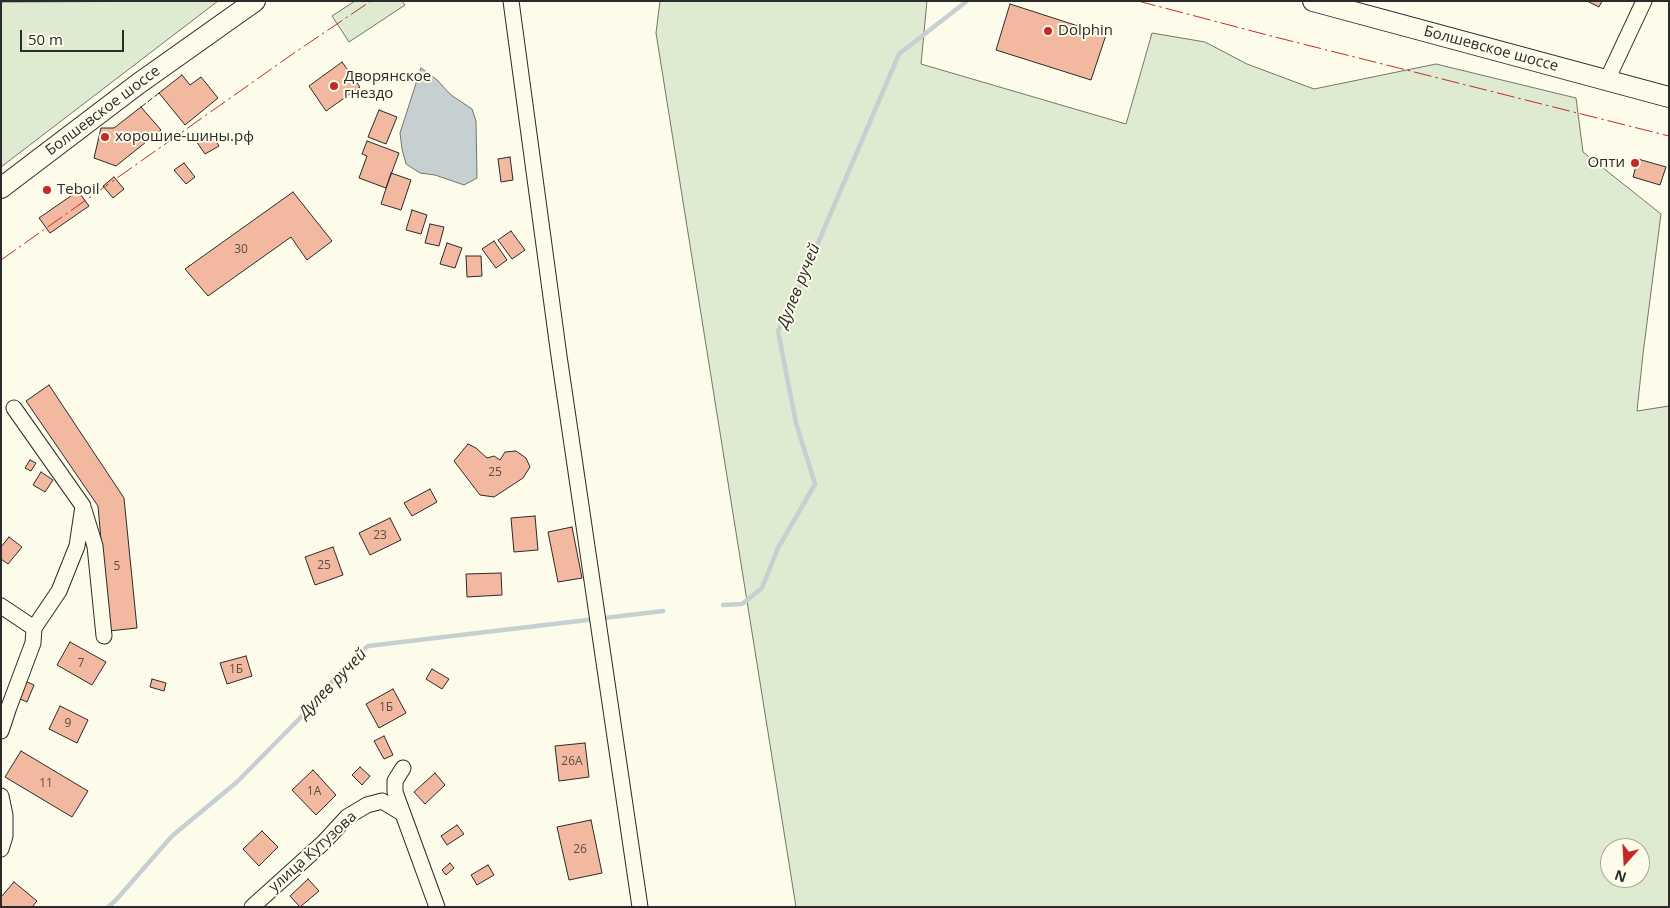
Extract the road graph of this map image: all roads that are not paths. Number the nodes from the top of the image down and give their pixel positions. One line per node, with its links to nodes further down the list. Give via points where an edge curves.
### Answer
1 (255, 1): 8 (main road, Болшевское шоссе, via 138,84)
2 (511, 1): 21 (street, via 559,356)
3 (1313, 1): 5 (main road, Болшевское шоссе)
4 (1644, 1): 6 (street)
5 (1352, 7): 6 (main road, Болшевское шоссе)
6 (1607, 80): 7 (main road, Болшевское шоссе)
7 (1669, 97)
8 (1, 188)
9 (14, 408): 10 (street)
10 (83, 506): 12 (street, via 77,546 59,591); 13 (street, via 95,546)
11 (1, 606): 12 (street)
12 (34, 628): 14 (street, via 33,643)
13 (104, 636)
14 (1, 732)
15 (403, 768): 17 (street, via 395,781)
16 (1, 796): 18 (street, via 5,815)
17 (402, 813): 19 (street, улица Кутузова, via 382,801 367,805 347,817); 20 (street)
18 (1, 849)
19 (252, 907)
20 (437, 907)
21 (640, 907)

